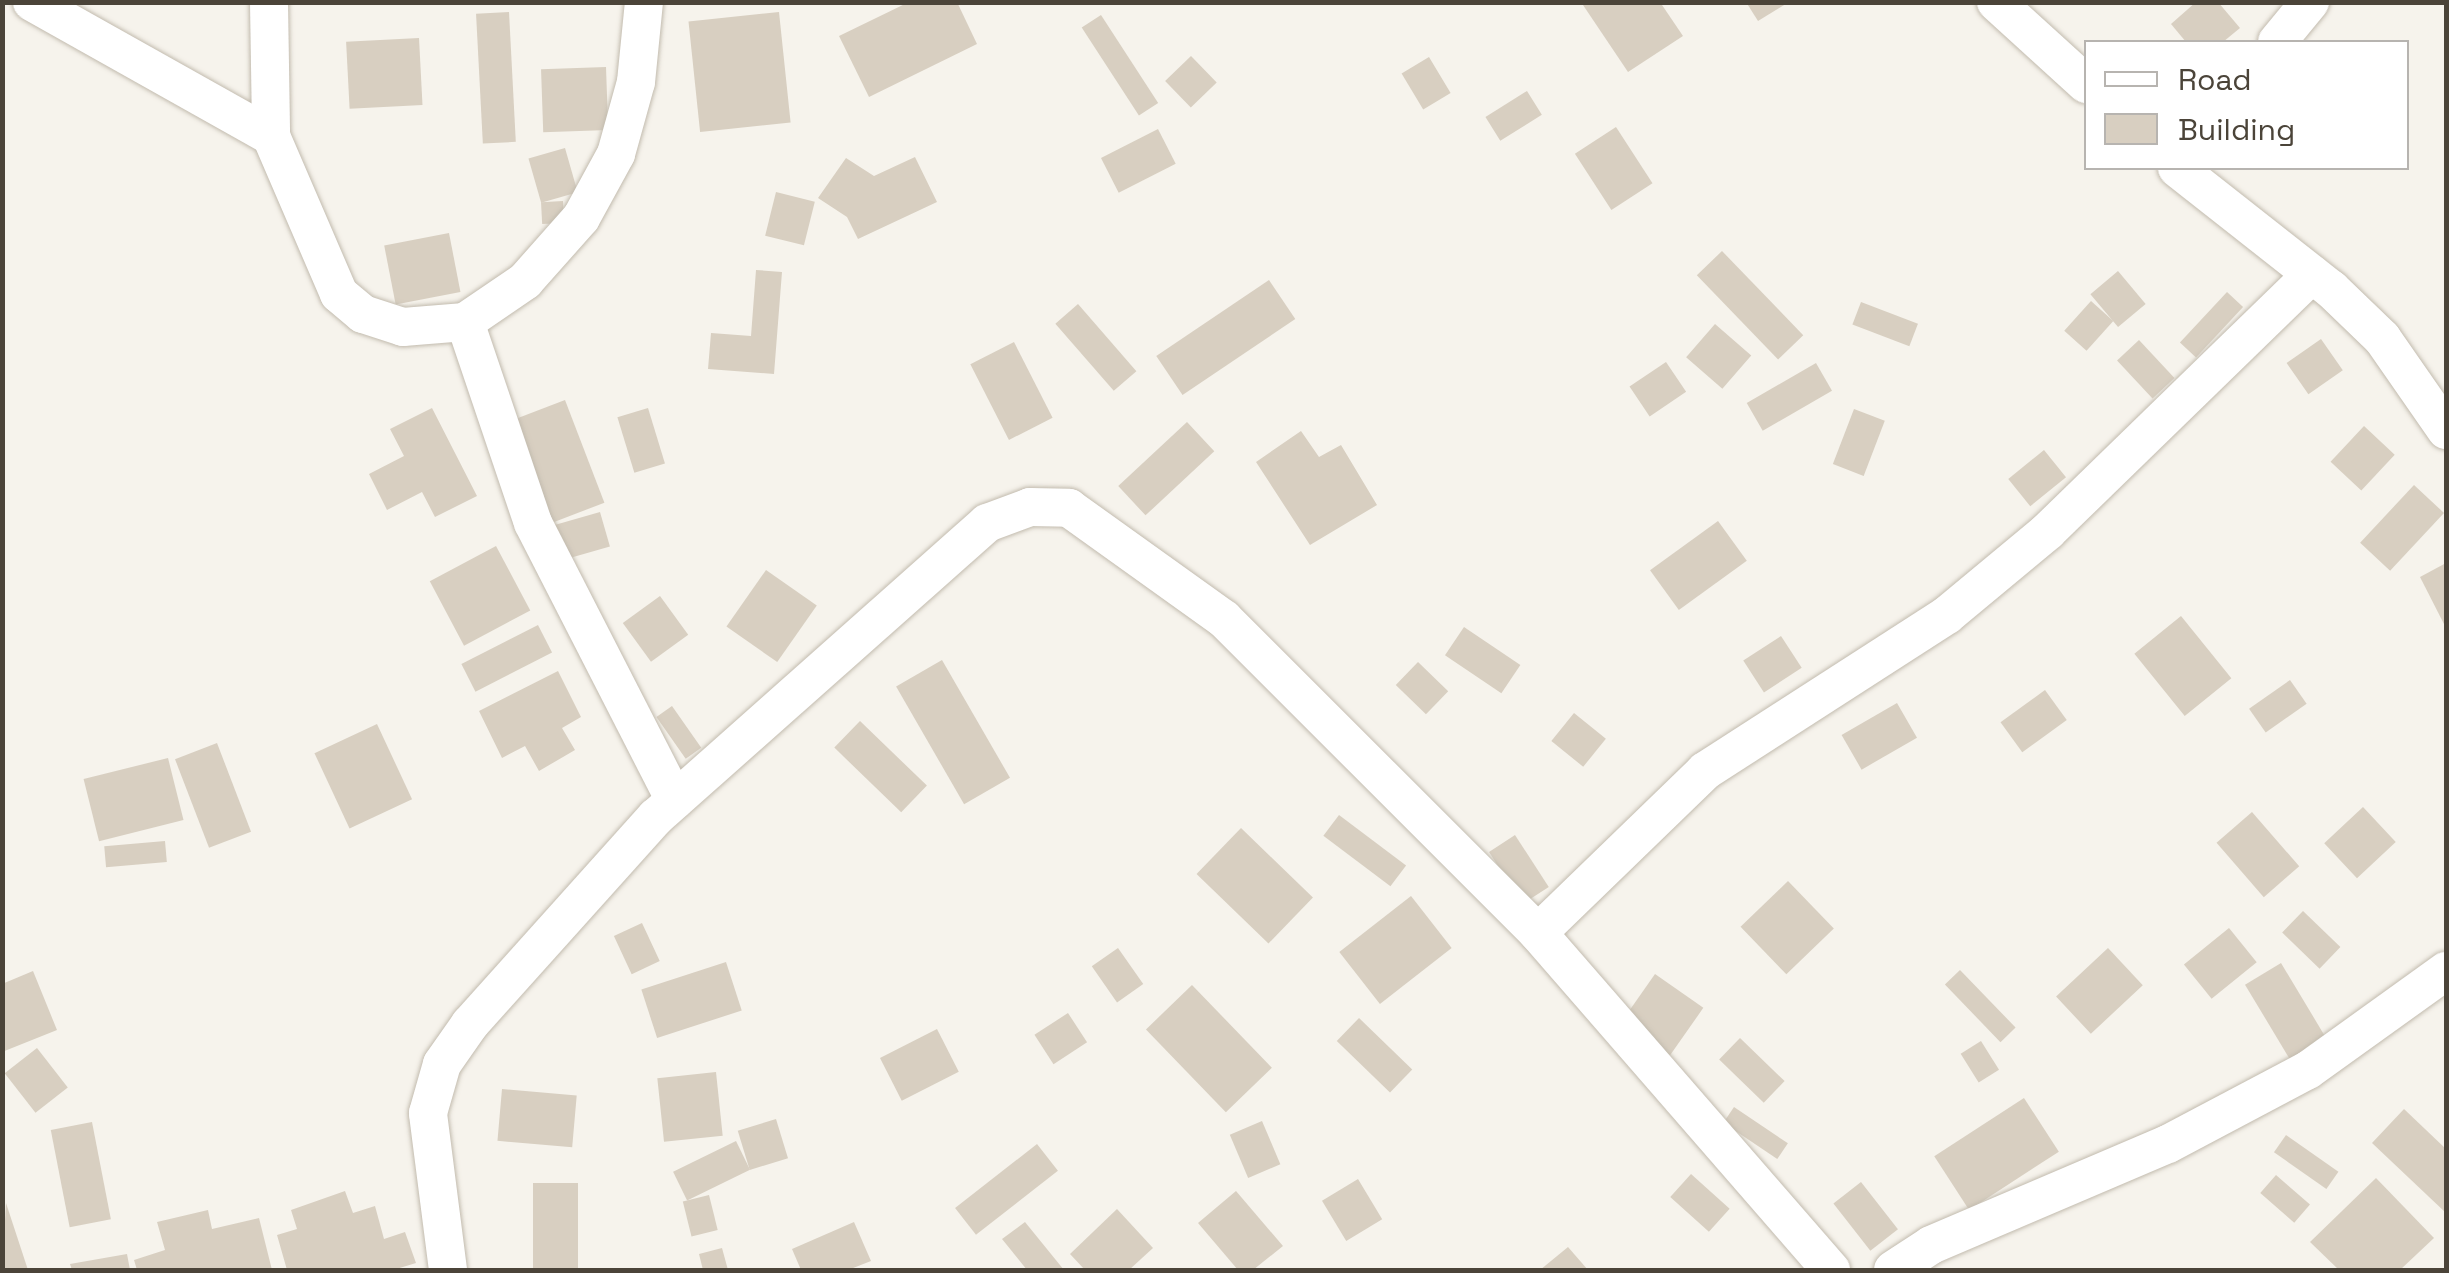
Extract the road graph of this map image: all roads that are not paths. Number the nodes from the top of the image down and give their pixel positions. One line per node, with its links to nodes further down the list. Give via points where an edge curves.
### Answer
1 (32, 2): 8 (street)
2 (269, 2): 8 (street)
3 (644, 2): 11 (street, via 636,82 621,136 581,218 525,280)
4 (1996, 2): 7 (street)
5 (2310, 2): 6 (street)
6 (2279, 40)
7 (2084, 82)
8 (271, 136): 11 (street, via 339,294 363,314 403,327)
9 (2180, 170): 10 (street)
10 (2312, 274): 12 (street, via 2382,338); 14 (street, via 2048,531 1946,614 1706,770)
11 (465, 322): 13 (street, via 533,523)
12 (2446, 430)
13 (675, 800): 14 (street, via 987,523 1030,507 1069,508 1224,619); 16 (street, via 470,1024 442,1064 428,1113)
14 (1538, 934): 17 (street)
15 (2446, 971): 18 (street, via 2308,1070 2168,1144 1931,1245)
16 (448, 1270)
17 (1831, 1270)
18 (1894, 1270)

